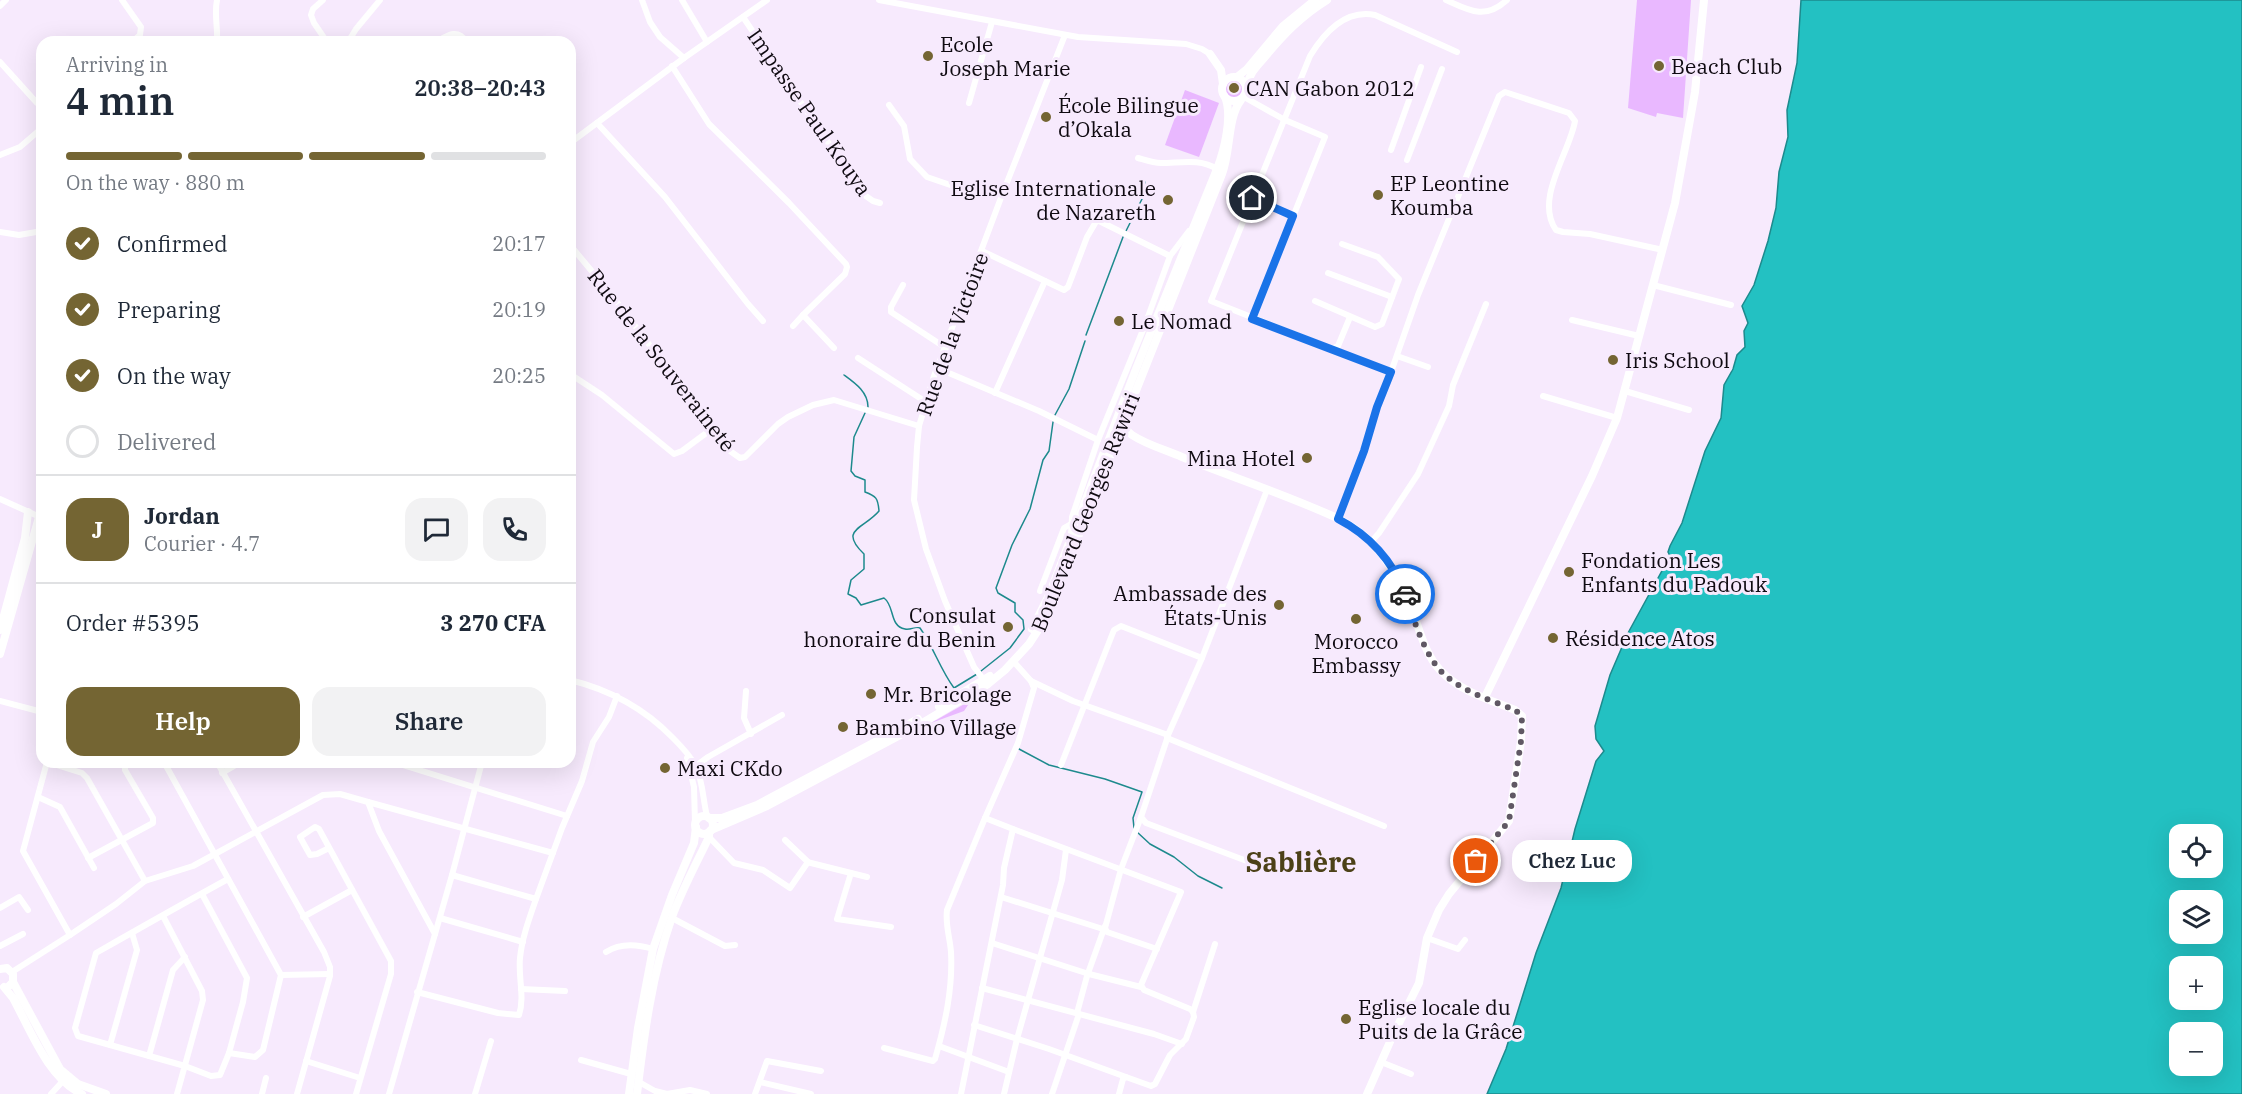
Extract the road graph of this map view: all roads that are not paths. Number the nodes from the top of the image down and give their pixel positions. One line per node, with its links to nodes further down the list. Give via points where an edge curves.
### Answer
1 (6, 0): 15 (street)
2 (122, 0): 19 (street, via 141,27)
3 (217, 0): 20 (street)
4 (323, 0): 21 (street, via 311,15)
5 (380, 0): 22 (street)
6 (642, 0): 28 (street, via 660,37)
7 (682, 0): 25 (street)
8 (767, 0): 16 (street)
9 (879, 0): 17 (street)
10 (1316, 0): 33 (main road, via 1291,18 1247,69)
11 (1327, 0): 35 (main road, via 1286,31 1251,74)
12 (1446, 0): 13 (street, via 1483,13)
13 (1507, 0)
14 (1704, 0): 58 (main road, via 1685,154)
15 (0, 6)
16 (743, 17): 25 (street); 52 (street, Impasse Paul Kouya, via 863,194)
17 (992, 22): 18 (street); 39 (street)
18 (1065, 35): 27 (street, via 1186,44); 50 (street, Rue de la Victoire)
19 (139, 36)
20 (218, 36)
21 (323, 36)
22 (352, 36)
23 (447, 36): 24 (street)
24 (464, 36)
25 (707, 42): 28 (street)
26 (1457, 51): 41 (street, via 1376,15 1359,14 1325,33 1310,56)
27 (1210, 54): 33 (main road); 34 (main road, via 1221,70)
28 (684, 58): 30 (street)
29 (0, 62): 38 (street)
30 (672, 66): 42 (street); 70 (street, via 709,124 846,264 845,274)
31 (1421, 67): 45 (street)
32 (1442, 69): 48 (street)
33 (1235, 76): 34 (main road); 35 (main road)
34 (1223, 84): 36 (main road)
35 (1246, 86): 37 (main road)
36 (1225, 97): 37 (main road, via 1232,101); 49 (main road, Boulevard Georges Rawiri, via 1227,121)
37 (1242, 98): 41 (street); 92 (main road, Boulevard Georges Rawiri, via 1234,115 1224,170)
38 (36, 102)
39 (969, 103)
40 (889, 105): 50 (street, via 904,126 910,159 927,177 959,188)
41 (1285, 120): 51 (street); 53 (street, via 1325,137)
42 (597, 123): 44 (street); 74 (street, via 665,197)
43 (36, 133): 46 (street, via 20,147)
44 (576, 139)
45 (1391, 150)
46 (0, 155)
47 (1138, 158): 49 (street, via 1156,163 1198,163)
48 (1407, 160)
49 (1217, 169): 54 (main road, Boulevard Georges Rawiri)
50 (1002, 195): 59 (street, Rue de la Victoire)
51 (1252, 198): 53 (street); 72 (street, via 1211,302)
52 (880, 203)
53 (1293, 216): 72 (street)
54 (1197, 222): 61 (street); 104 (main road, Boulevard Georges Rawiri)
55 (0, 232): 56 (street)
56 (36, 232)
57 (1342, 244): 66 (street, via 1377,257 1393,271 1399,280)
58 (1663, 250): 65 (main road); 80 (street, via 1556,230 1550,196 1575,121 1569,113 1502,93 1424,280)
59 (982, 251): 63 (street); 78 (street, Rue de la Victoire)
60 (576, 252): 94 (street, Rue de la Souveraineté)
61 (1170, 256): 63 (street, via 1097,220 1067,289); 96 (street)
62 (1328, 273): 66 (street)
63 (1045, 281): 87 (street)
64 (903, 285): 78 (street, via 891,312)
65 (1653, 285): 69 (street); 76 (main road)
66 (1392, 297): 71 (street, via 1381,326)
67 (1315, 301): 71 (street)
68 (1486, 304): 106 (street, via 1449,406 1418,474)
69 (1731, 305)
70 (803, 315): 75 (street); 77 (street)
71 (1350, 317): 79 (street, via 1340,343)
72 (1252, 319): 79 (street)
73 (1572, 320): 76 (street)
74 (763, 321)
75 (793, 326)
76 (1639, 336): 86 (main road)
77 (834, 348)
78 (946, 348): 83 (street, Rue de la Victoire)
79 (1332, 349): 84 (street)
80 (1397, 356): 82 (street); 84 (street)
81 (858, 358): 89 (street)
82 (1428, 367)
83 (937, 369): 87 (street); 89 (street, Rue de la Victoire)
84 (1391, 372): 102 (street)
85 (576, 378): 94 (street, via 674,454)
86 (1625, 391): 90 (street); 91 (main road)
87 (995, 393): 96 (street)
88 (1543, 396): 91 (street)
89 (926, 402): 93 (street, Rue de la Victoire)
90 (1689, 410)
91 (1617, 418): 117 (main road)
92 (1123, 420): 95 (main road); 97 (main road, Boulevard Georges Rawiri)
93 (919, 426): 94 (street, Rue de la Souveraineté, via 834,400 788,417 752,452 740,458 729,451); 112 (street, Rue de la Victoire, via 914,494 918,522 939,589)
94 (712, 428)
95 (1132, 435): 97 (main road); 98 (main road)
96 (1098, 440): 103 (street)
97 (1116, 440): 111 (main road, Boulevard Georges Rawiri, via 1048,612)
98 (1268, 490): 102 (main road); 110 (street)
99 (0, 499): 100 (street)
100 (28, 512): 101 (street); 108 (main road, via 26,538)
101 (36, 515)
102 (1338, 519): 106 (main road)
103 (1071, 524): 104 (street); 107 (street, via 1064,528)
104 (1071, 536): 112 (main road, Boulevard Georges Rawiri, via 1030,633 1008,661)
105 (36, 537): 109 (main road)
106 (1371, 542): 117 (main road, via 1396,573 1435,664 1458,684)
107 (1040, 591)
108 (0, 630)
109 (0, 654)
110 (1202, 658): 119 (street, via 1118,627); 123 (street)
111 (1014, 662): 113 (street); 148 (main road, Boulevard Georges Rawiri, via 978,691 919,725 767,807)
112 (980, 675): 140 (main road, Boulevard Georges Rawiri, via 924,716 764,801 726,817)
113 (1031, 681): 119 (street); 142 (street, via 1033,695 1023,729)
114 (576, 682): 116 (street)
115 (746, 691): 122 (street, via 744,718)
116 (617, 696): 124 (street, via 651,717); 139 (street, via 593,742)
117 (1485, 697): 182 (main road, via 1522,716 1511,814 1506,827 1446,898)
118 (0, 701): 120 (street)
119 (1085, 705): 123 (street); 125 (street)
120 (36, 710)
121 (782, 715): 122 (street)
122 (751, 734): 126 (street)
123 (1168, 737): 141 (street); 144 (street)
124 (686, 755): 126 (street); 143 (street, via 694,787)
125 (1061, 765)
126 (696, 766): 140 (street)
127 (45, 768): 137 (street)
128 (65, 768): 149 (street, via 85,775)
129 (126, 768): 149 (street, via 154,821)
130 (167, 768): 153 (street)
131 (220, 768): 135 (street)
132 (230, 768): 135 (street)
133 (414, 768): 136 (street)
134 (481, 768): 136 (street)
135 (222, 772): 147 (street)
136 (477, 786): 139 (street); 146 (street)
137 (38, 797): 155 (street, via 60,807); 181 (street, via 23,851)
138 (368, 802): 146 (street); 147 (street, via 328,794); 180 (street, via 379,831)
139 (567, 816): 154 (street)
140 (708, 817): 143 (main road, via 700,817); 148 (main road, via 712,823)
141 (1141, 817): 157 (street, via 1146,823); 159 (street)
142 (985, 818): 145 (street); 213 (street, via 947,910 951,985)
143 (696, 825): 148 (main road, via 702,833); 189 (main road, via 694,843)
144 (1384, 826)
145 (1012, 828): 152 (street); 167 (street)
146 (464, 830): 154 (street); 161 (street)
147 (256, 832): 153 (street); 173 (street)
148 (710, 833): 156 (street, via 734,863 763,870 790,888); 175 (main road)
149 (122, 840): 155 (street); 164 (street)
150 (785, 840): 156 (street)
151 (329, 848): 151 (street, via 317,827 300,837 310,855); 165 (street)
152 (1066, 850): 159 (street); 171 (street)
153 (215, 853): 163 (street); 164 (street, via 188,868)
154 (553, 853): 168 (street)
155 (88, 858): 158 (street)
156 (807, 862): 160 (street)
157 (1260, 866)
158 (94, 868)
159 (1121, 869): 177 (street); 190 (street, via 1181,892)
160 (851, 873): 162 (street); 176 (street, via 837,919)
161 (452, 876): 168 (street); 174 (street)
162 (867, 877)
163 (228, 879): 166 (street); 197 (street)
164 (145, 881): 181 (street)
165 (352, 890): 173 (street); 229 (street, via 391,961)
166 (202, 894): 172 (street); 215 (street, via 247,978)
167 (1001, 897): 171 (street); 185 (street)
168 (536, 900): 184 (street)
169 (0, 908): 170 (street, via 20,897)
170 (28, 910)
171 (1051, 914): 177 (street); 193 (street)
172 (163, 916): 178 (street); 192 (street)
173 (303, 917): 195 (street, via 324,952)
174 (440, 918): 180 (street); 184 (street)
175 (672, 918): 187 (street, via 725,946); 231 (main road, via 655,982)
176 (891, 927)
177 (1104, 927): 190 (street, via 1107,932); 196 (street)
178 (132, 933): 212 (street, via 138,950); 212 (street, via 94,956 75,1028 78,1036)
179 (23, 934): 188 (street)
180 (435, 934): 204 (street)
181 (70, 935): 194 (street)
182 (1427, 938): 183 (street, via 1458,949); 221 (main road, via 1419,982)
183 (1465, 940)
184 (523, 942): 202 (street)
185 (992, 944): 193 (street); 201 (street)
186 (1215, 944): 206 (street)
187 (735, 945)
188 (0, 946)
189 (653, 949): 191 (street, via 619,945); 225 (main road)
190 (1156, 949): 200 (street)
191 (606, 952)
192 (185, 957): 217 (street, via 173,970); 222 (street, via 199,982 203,1000)
193 (1039, 959): 196 (street); 205 (street)
194 (4, 968): 198 (main road)
195 (330, 974): 197 (street); 220 (street)
196 (1088, 974): 200 (street); 207 (street)
197 (282, 975): 215 (street, via 261,1053 250,1057)
198 (13, 982): 199 (main road); 235 (main road, via 60,1069 78,1084)
199 (2, 987): 230 (main road)
200 (1141, 987): 206 (street)
201 (982, 988): 205 (street); 208 (street)
202 (521, 989): 203 (street); 204 (street, via 520,1013 516,1016)
203 (565, 991)
204 (417, 992): 240 (street)
205 (1028, 999): 207 (street); 209 (street)
206 (1193, 1012): 211 (street)
207 (1078, 1014): 211 (street); 216 (street)
208 (974, 1026): 209 (street); 218 (street)
209 (1017, 1039): 216 (street); 224 (street)
210 (491, 1041): 241 (street)
211 (1182, 1044): 227 (street, via 1170,1055 1155,1084)
212 (110, 1045): 217 (street)
213 (939, 1046): 214 (street, via 933,1061); 218 (street)
214 (884, 1048)
215 (229, 1053): 222 (street, via 223,1072 217,1077)
216 (1065, 1055): 227 (street); 249 (street)
217 (149, 1056): 222 (street)
218 (968, 1057): 224 (street); 247 (street)
219 (581, 1060): 225 (street)
220 (306, 1061): 229 (street); 238 (street)
221 (1381, 1062): 226 (street); 251 (main road)
222 (185, 1066): 236 (street)
223 (821, 1071): 232 (street, via 767,1060)
224 (1009, 1072): 248 (street)
225 (631, 1074): 242 (main road)
226 (1411, 1074)
227 (1126, 1077): 250 (street)
228 (266, 1078): 237 (street)
229 (360, 1078): 239 (street)
230 (62, 1082): 233 (street); 234 (main road)
231 (639, 1082): 243 (main road); 244 (street, via 667,1094 690,1090)
232 (760, 1082): 245 (street); 246 (street)
233 (51, 1094)
234 (82, 1094)
235 (106, 1094)
236 (177, 1094)
237 (262, 1094)
238 (297, 1094)
239 (356, 1094)
240 (389, 1094)
241 (475, 1094)
242 (629, 1094)
243 (638, 1094)
244 (707, 1094)
245 (755, 1094)
246 (811, 1094)
247 (961, 1094)
248 (1004, 1094)
249 (1052, 1094)
250 (1119, 1094)
251 (1367, 1094)

